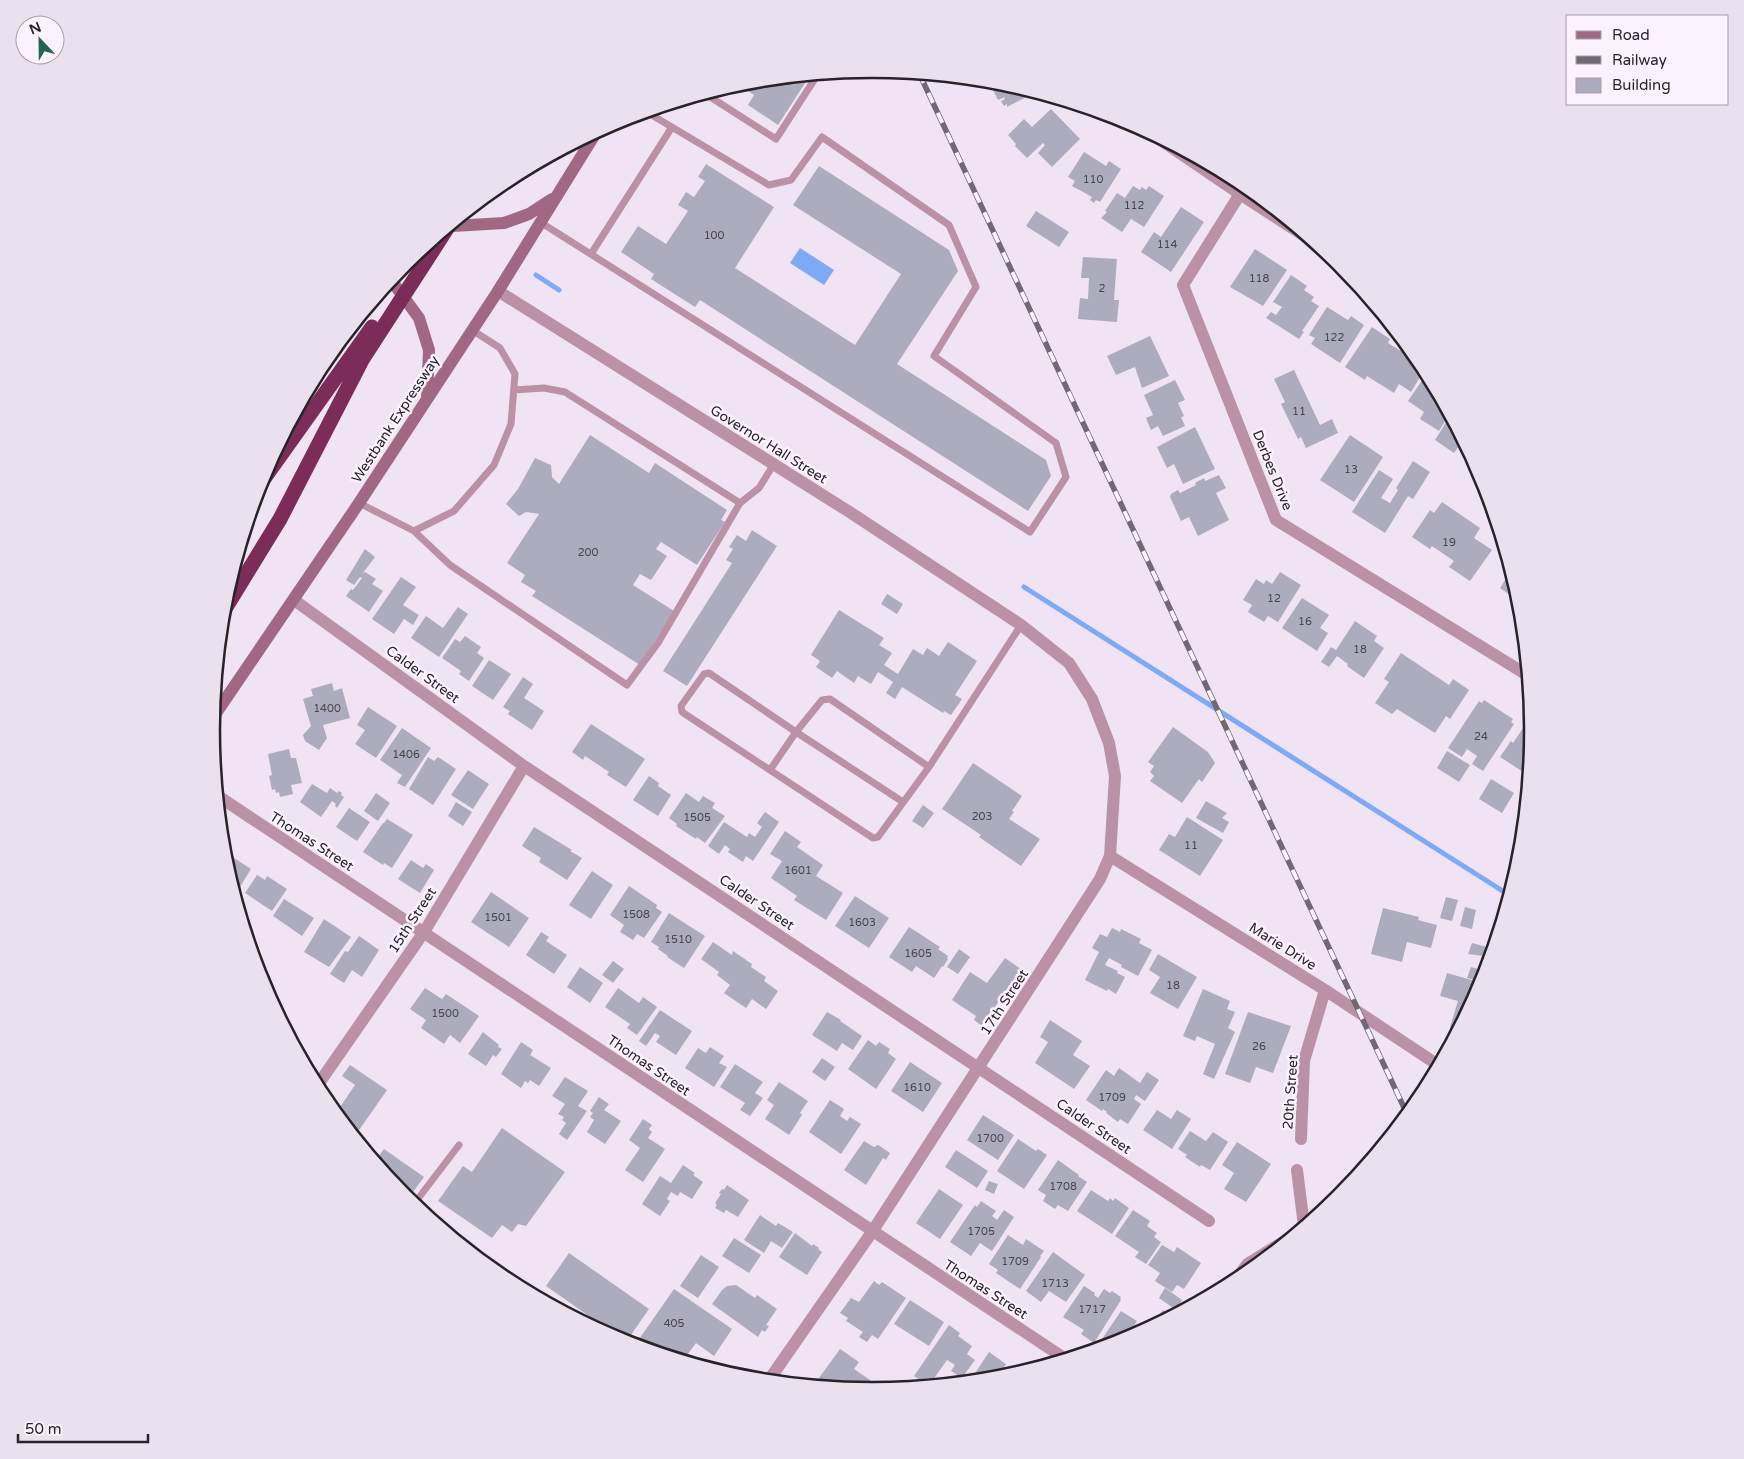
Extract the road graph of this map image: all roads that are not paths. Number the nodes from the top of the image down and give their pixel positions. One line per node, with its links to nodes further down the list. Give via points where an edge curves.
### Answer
1 (814, 80): 2 (lane, via 776,138)
2 (712, 98)
3 (653, 116): 4 (lane)
4 (672, 127): 13 (lane); 13 (lane, via 769,185 791,180 822,137 949,225 976,286 934,356 1056,443 1066,477 1030,532)
5 (589, 143): 8 (main road, Westbank Expressway)
6 (1196, 164): 7 (street)
7 (1240, 194): 9 (street); 28 (street, Derbes Drive, via 1183,285 1276,520)
8 (555, 197): 10 (main road, Westbank Expressway); 11 (main road, via 529,214 504,223)
9 (1274, 216)
10 (540, 222): 13 (lane); 16 (main road, Westbank Expressway)
11 (461, 224)
12 (438, 243): 25 (highway, via 362,360 280,519)
13 (592, 254)
14 (421, 259): 20 (highway)
15 (395, 286): 19 (main road, via 419,318 429,350)
16 (498, 291): 17 (main road, Westbank Expressway); 21 (street, Governor Hall Street)
17 (472, 330): 18 (lane, via 500,348 515,374); 19 (main road, Westbank Expressway)
18 (514, 390): 23 (lane, via 544,388 565,392); 24 (lane, via 511,424 494,465 454,510)
19 (427, 398): 22 (main road, Westbank Expressway)
20 (281, 455)
21 (774, 464): 23 (lane, via 759,488); 27 (street, Governor Hall Street)
22 (359, 503): 24 (lane); 26 (main road, Westbank Expressway)
23 (740, 503): 24 (lane, via 658,643 627,685 450,565)
24 (414, 531)
25 (235, 592)
26 (294, 600): 29 (main road, Westbank Expressway); 31 (street, Calder Street)
27 (1022, 625): 32 (lane); 36 (street, 17th Street, via 1069,663 1092,699 1109,743 1115,776)
28 (1521, 671)
29 (221, 707)
30 (796, 732): 32 (lane, via 822,700 830,698); 33 (lane); 33 (lane, via 709,673 704,674 681,706 682,712); 35 (lane)
31 (524, 766): 37 (street, 15th Street); 40 (street, Calder Street)
32 (929, 767): 35 (lane)
33 (770, 770): 35 (lane, via 873,838 881,836)
34 (224, 800): 37 (street, Thomas Street)
35 (903, 802)
36 (1110, 856): 38 (street, Marie Drive); 40 (street, 17th Street, via 1100,879)
37 (424, 932): 41 (street, 15th Street); 48 (street, Thomas Street)
38 (1325, 990): 39 (street, Marie Drive); 42 (street, 20th Street, via 1304,1061)
39 (1433, 1062)
40 (980, 1068): 47 (street, Calder Street); 48 (street, 17th Street)
41 (322, 1079)
42 (1301, 1138)
43 (459, 1145): 45 (lane)
44 (1297, 1170): 46 (street)
45 (419, 1198)
46 (1303, 1219)
47 (1209, 1221)
48 (872, 1232): 51 (street, Thomas Street); 52 (street, 17th Street)
49 (1261, 1253): 50 (lane)
50 (1243, 1265)
51 (1058, 1354)
52 (773, 1374)

